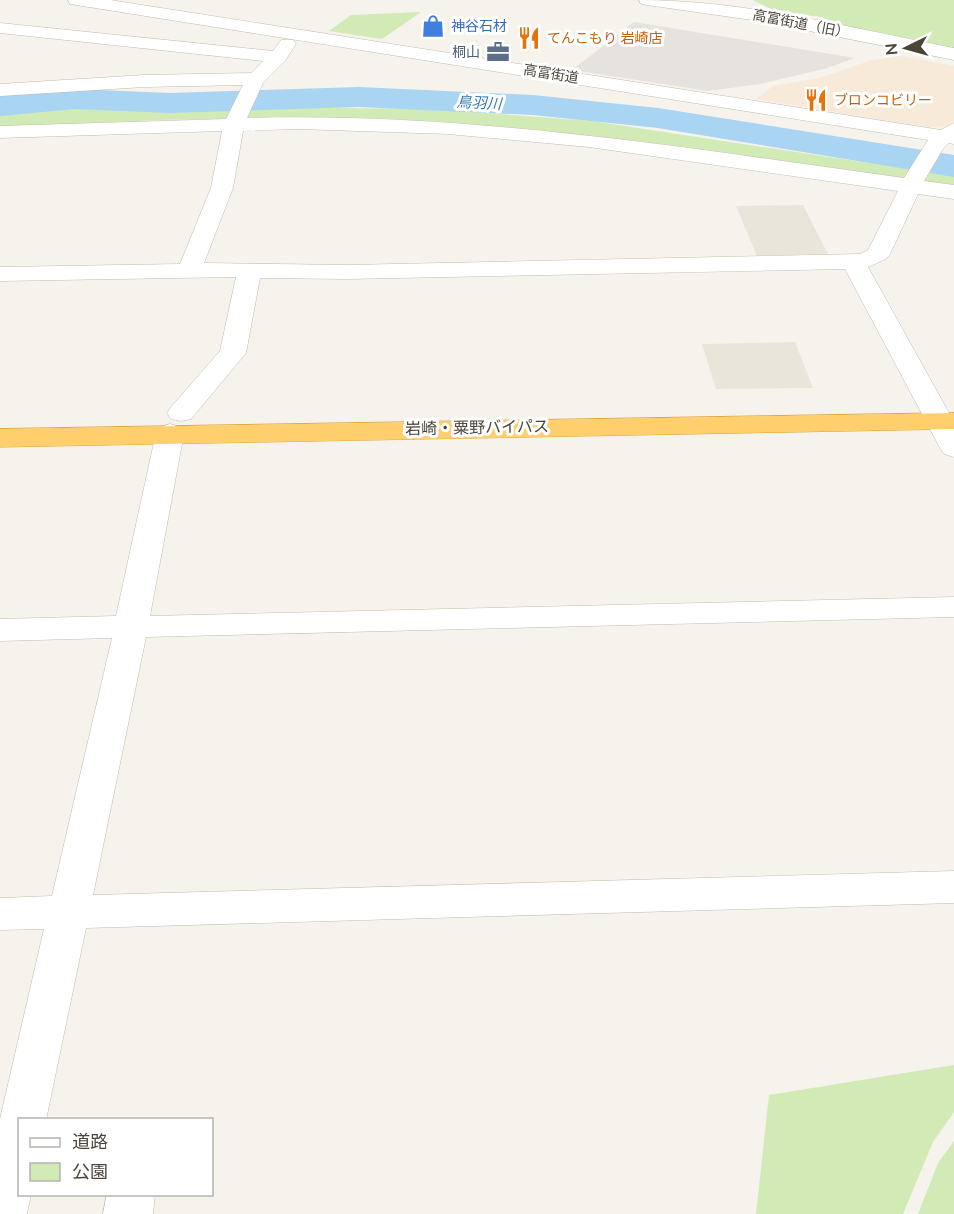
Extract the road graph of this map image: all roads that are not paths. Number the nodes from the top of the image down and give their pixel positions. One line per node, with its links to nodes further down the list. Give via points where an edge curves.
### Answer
1 (76, 0): 6 (street, 高富街道)
2 (647, 0): 4 (street, 高富街道（旧）)
3 (740, 0): 4 (street, via 761,12)
4 (759, 16): 7 (street, 高富街道（旧）)
5 (0, 28): 8 (street)
6 (295, 33): 8 (street); 13 (street, 高富街道)
7 (954, 54)
8 (278, 57): 9 (street)
9 (255, 80): 10 (street, via 144,81); 11 (street)
10 (0, 90)
11 (234, 123): 12 (street); 14 (street, via 460,129 589,141); 17 (street, via 222,188)
12 (0, 132)
13 (947, 137): 14 (street)
14 (912, 184): 15 (street); 16 (street, via 878,254)
15 (954, 192)
16 (854, 263): 18 (street); 20 (street, via 915,380)
17 (189, 271): 18 (street); 19 (street)
18 (249, 271): 22 (street, via 233,353)
19 (0, 274)
20 (944, 412): 22 (highway, 岩崎・粟野バイパス); 24 (street)
21 (0, 416): 22 (highway, 岩崎・粟野バイパス)
22 (176, 423): 23 (highway, 岩崎・粟野バイパス); 26 (street)
23 (0, 438)
24 (954, 448)
25 (954, 607): 26 (street)
26 (131, 627): 27 (street); 29 (street)
27 (0, 630)
28 (954, 886): 29 (street)
29 (67, 912): 30 (street); 31 (street)
30 (0, 914)
31 (22, 1118)
32 (18, 1143): 34 (street)
33 (131, 1196): 35 (street)
34 (2, 1214)
35 (128, 1214)

